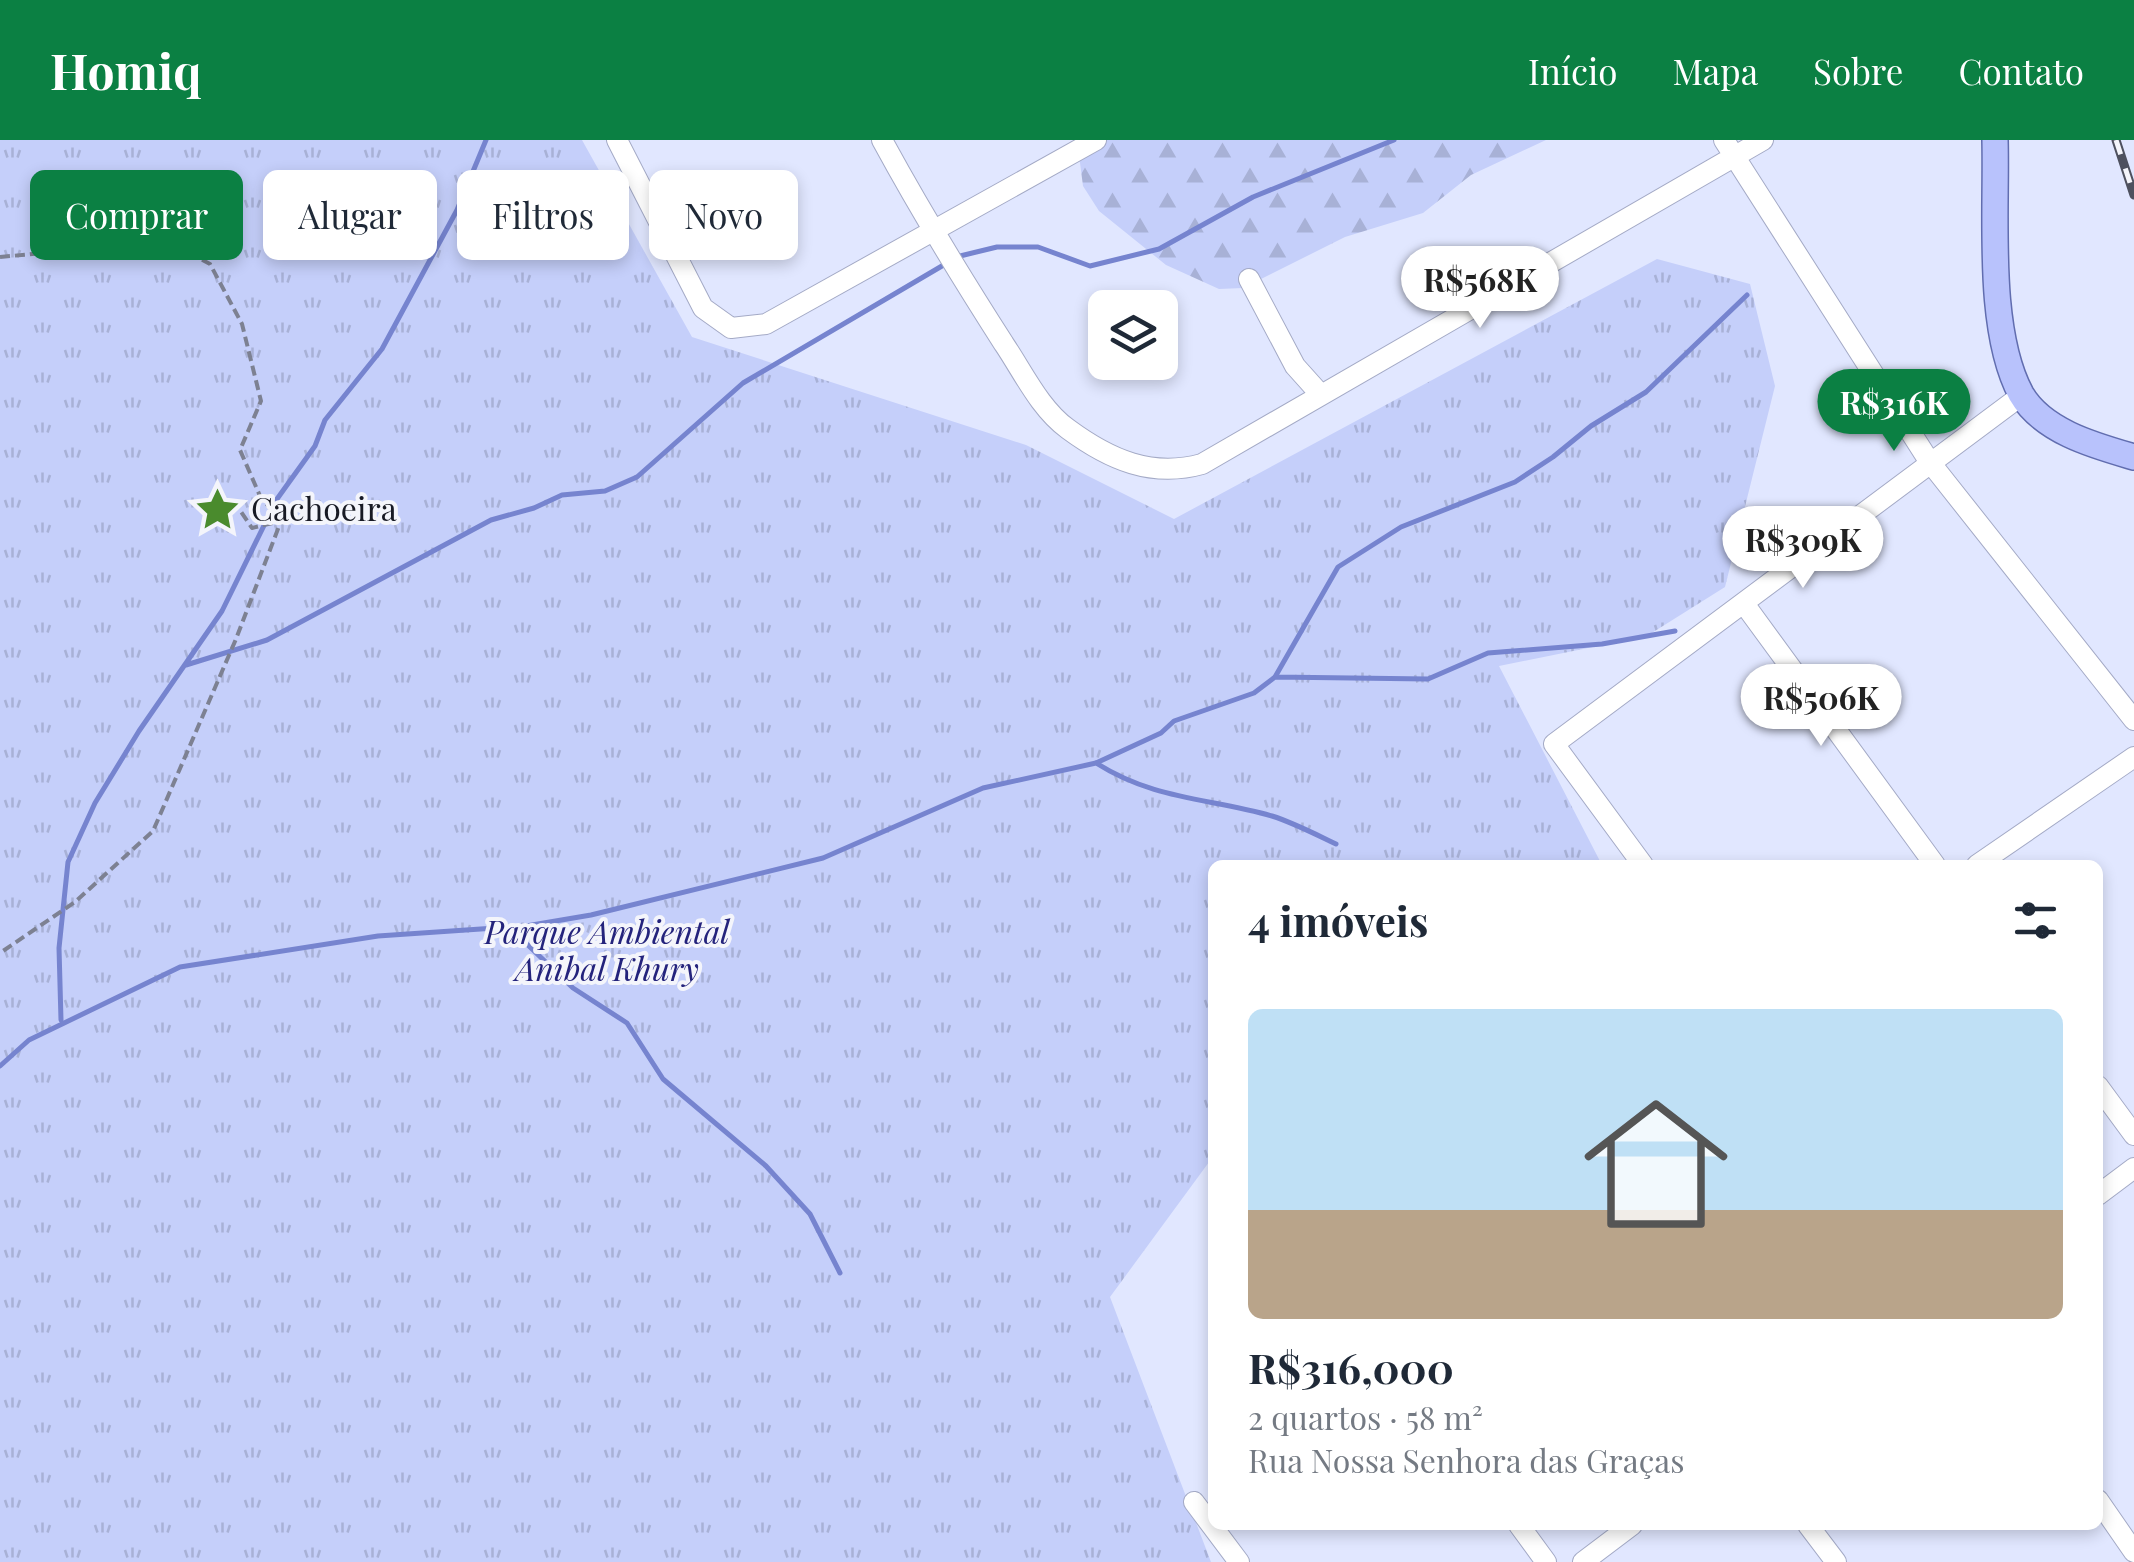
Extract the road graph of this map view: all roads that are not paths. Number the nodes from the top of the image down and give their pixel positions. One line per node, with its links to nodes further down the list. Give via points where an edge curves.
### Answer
1 (617, 140): 7 (street, via 704,308 731,328 766,324)
2 (882, 140): 7 (street)
3 (1096, 140): 7 (street)
4 (1763, 140): 6 (street)
5 (1996, 141): 10 (main road, via 2000,305)
6 (1728, 148): 9 (street); 12 (street)
7 (932, 233): 9 (street, via 1043,403 1066,428 1132,467 1176,472 1202,464)
8 (1249, 279): 9 (street, via 1295,366)
9 (1321, 395)
10 (2022, 396): 11 (main road, via 2054,426); 12 (street)
11 (2134, 457)
12 (1928, 461): 13 (street); 14 (street)
13 (1745, 605): 16 (street, via 1554,744); 17 (street)
14 (2134, 720)
15 (2134, 757): 18 (street)
16 (1639, 860)
17 (1931, 860)
18 (1984, 860)
19 (2103, 1093): 20 (street)
20 (2134, 1135)
21 (2134, 1168): 22 (street)
22 (2103, 1191)
23 (1194, 1502): 25 (street)
24 (2103, 1507): 30 (street)
25 (1208, 1521)
26 (1215, 1530): 31 (street)
27 (1522, 1530): 32 (street)
28 (1625, 1530): 33 (street)
29 (1812, 1530): 34 (street)
30 (2134, 1552)
31 (1239, 1562)
32 (1546, 1562)
33 (1583, 1562)
34 (1836, 1562)

